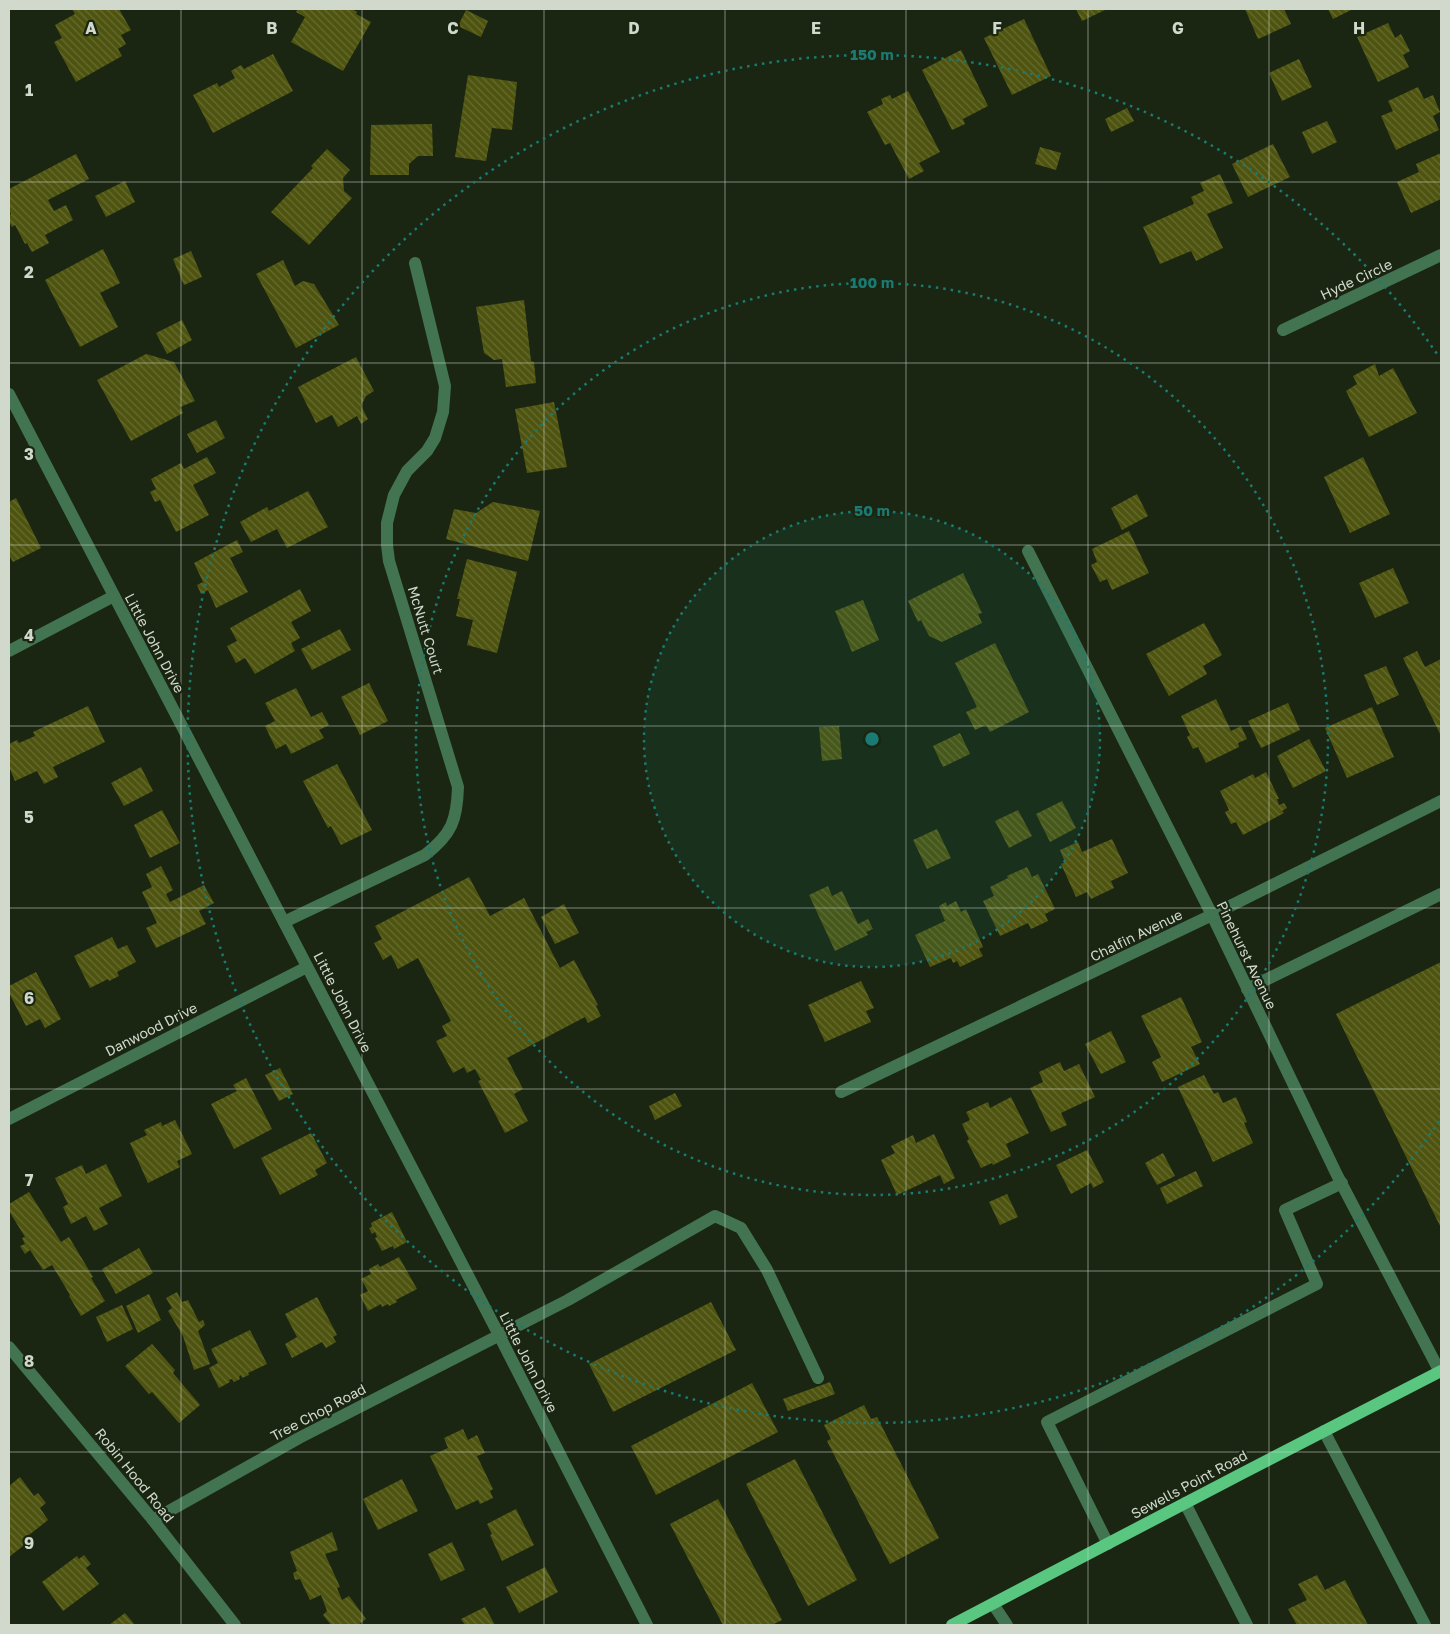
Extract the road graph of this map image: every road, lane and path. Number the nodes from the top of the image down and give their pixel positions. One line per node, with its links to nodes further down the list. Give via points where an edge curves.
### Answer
1 (1441, 256): 3 (street, Hyde Circle)
2 (415, 263): 11 (street, McNutt Court, via 445,386 443,412 435,438 407,471 394,495 387,522 386,545 458,787 457,809 452,826 439,844 425,855)
3 (1283, 330)
4 (9, 394): 6 (street, Little John Drive)
5 (1028, 551): 10 (street, Pinehurst Avenue)
6 (114, 596): 7 (street); 11 (street, Little John Drive)
7 (9, 651)
8 (1441, 801): 10 (street, Chalfin Avenue)
9 (1441, 894): 13 (street)
10 (1212, 915): 13 (street, Pinehurst Avenue); 14 (street, Chalfin Avenue)
11 (284, 922): 12 (street, Little John Drive)
12 (307, 967): 15 (street, Danwood Drive); 17 (street, Little John Drive)
13 (1248, 989): 16 (street, Pinehurst Avenue)
14 (842, 1092)
15 (9, 1119)
16 (1342, 1183): 19 (street, Pinehurst Avenue); 24 (street, via 1285,1210 1317,1284 1047,1422)
17 (499, 1335): 20 (street, Tree Chop Road, via 568,1300 715,1216 741,1228 767,1270); 23 (street, Tree Chop Road, via 299,1438); 27 (street, Little John Drive)
18 (9, 1347): 23 (street, Robin Hood Road)
19 (1440, 1372): 21 (main road, Sewells Point Road)
20 (818, 1378)
21 (1324, 1431): 22 (main road, Sewells Point Road); 31 (street)
22 (1185, 1503): 24 (main road, Sewells Point Road); 30 (street)
23 (153, 1520): 26 (street, Robin Hood Road)
24 (1108, 1544): 25 (main road, Sewells Point Road)
25 (993, 1604): 28 (main road, Sewells Point Road); 29 (street)
26 (235, 1625)
27 (647, 1625)
28 (952, 1625)
29 (1007, 1625)
30 (1246, 1625)
31 (1425, 1625)

